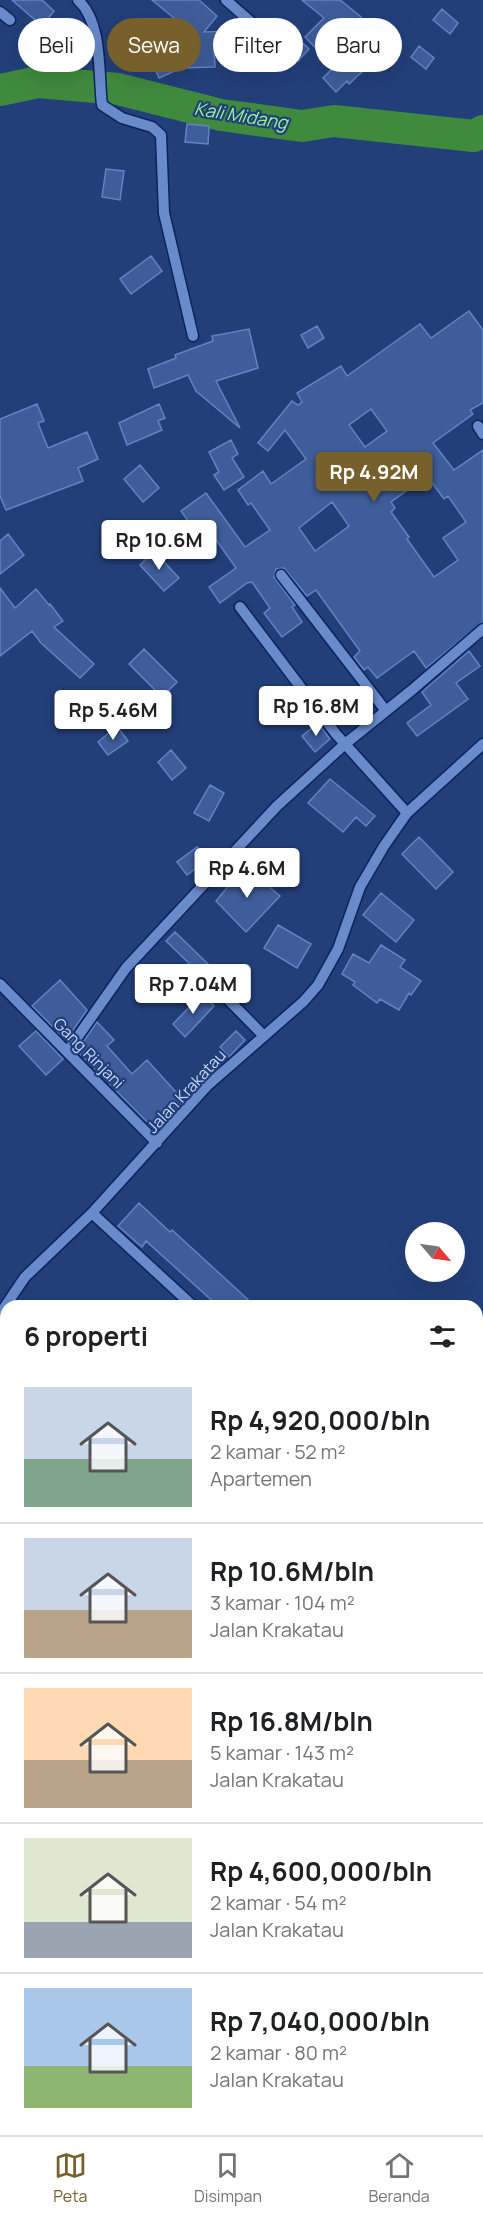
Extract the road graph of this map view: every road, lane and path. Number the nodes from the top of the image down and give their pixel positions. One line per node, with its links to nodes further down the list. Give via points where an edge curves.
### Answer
1 (78, 0): 6 (street, via 96,30 102,105 122,118 152,127 161,135 164,213)
2 (225, 0): 4 (street)
3 (0, 12): 5 (street)
4 (246, 18)
5 (10, 21)
6 (193, 336)
7 (281, 575): 10 (street)
8 (240, 607): 11 (street)
9 (483, 628): 10 (street)
10 (386, 711): 11 (street)
11 (345, 744): 13 (street); 17 (street, via 290,793 136,957)
12 (483, 744): 13 (street, Jalan Krakatau)
13 (407, 813): 16 (street, Jalan Krakatau, via 364,880 338,948 318,985)
14 (206, 977): 16 (street)
15 (0, 984): 17 (street, Gang Rinjani)
16 (263, 1035): 18 (street, Jalan Krakatau, via 208,1085)
17 (67, 1052): 18 (street, Gang Rinjani)
18 (157, 1143): 19 (street, Jalan Krakatau)
19 (92, 1213): 20 (street, Jalan Krakatau, via 25,1278); 21 (street)
20 (10, 1300)
21 (186, 1300)

